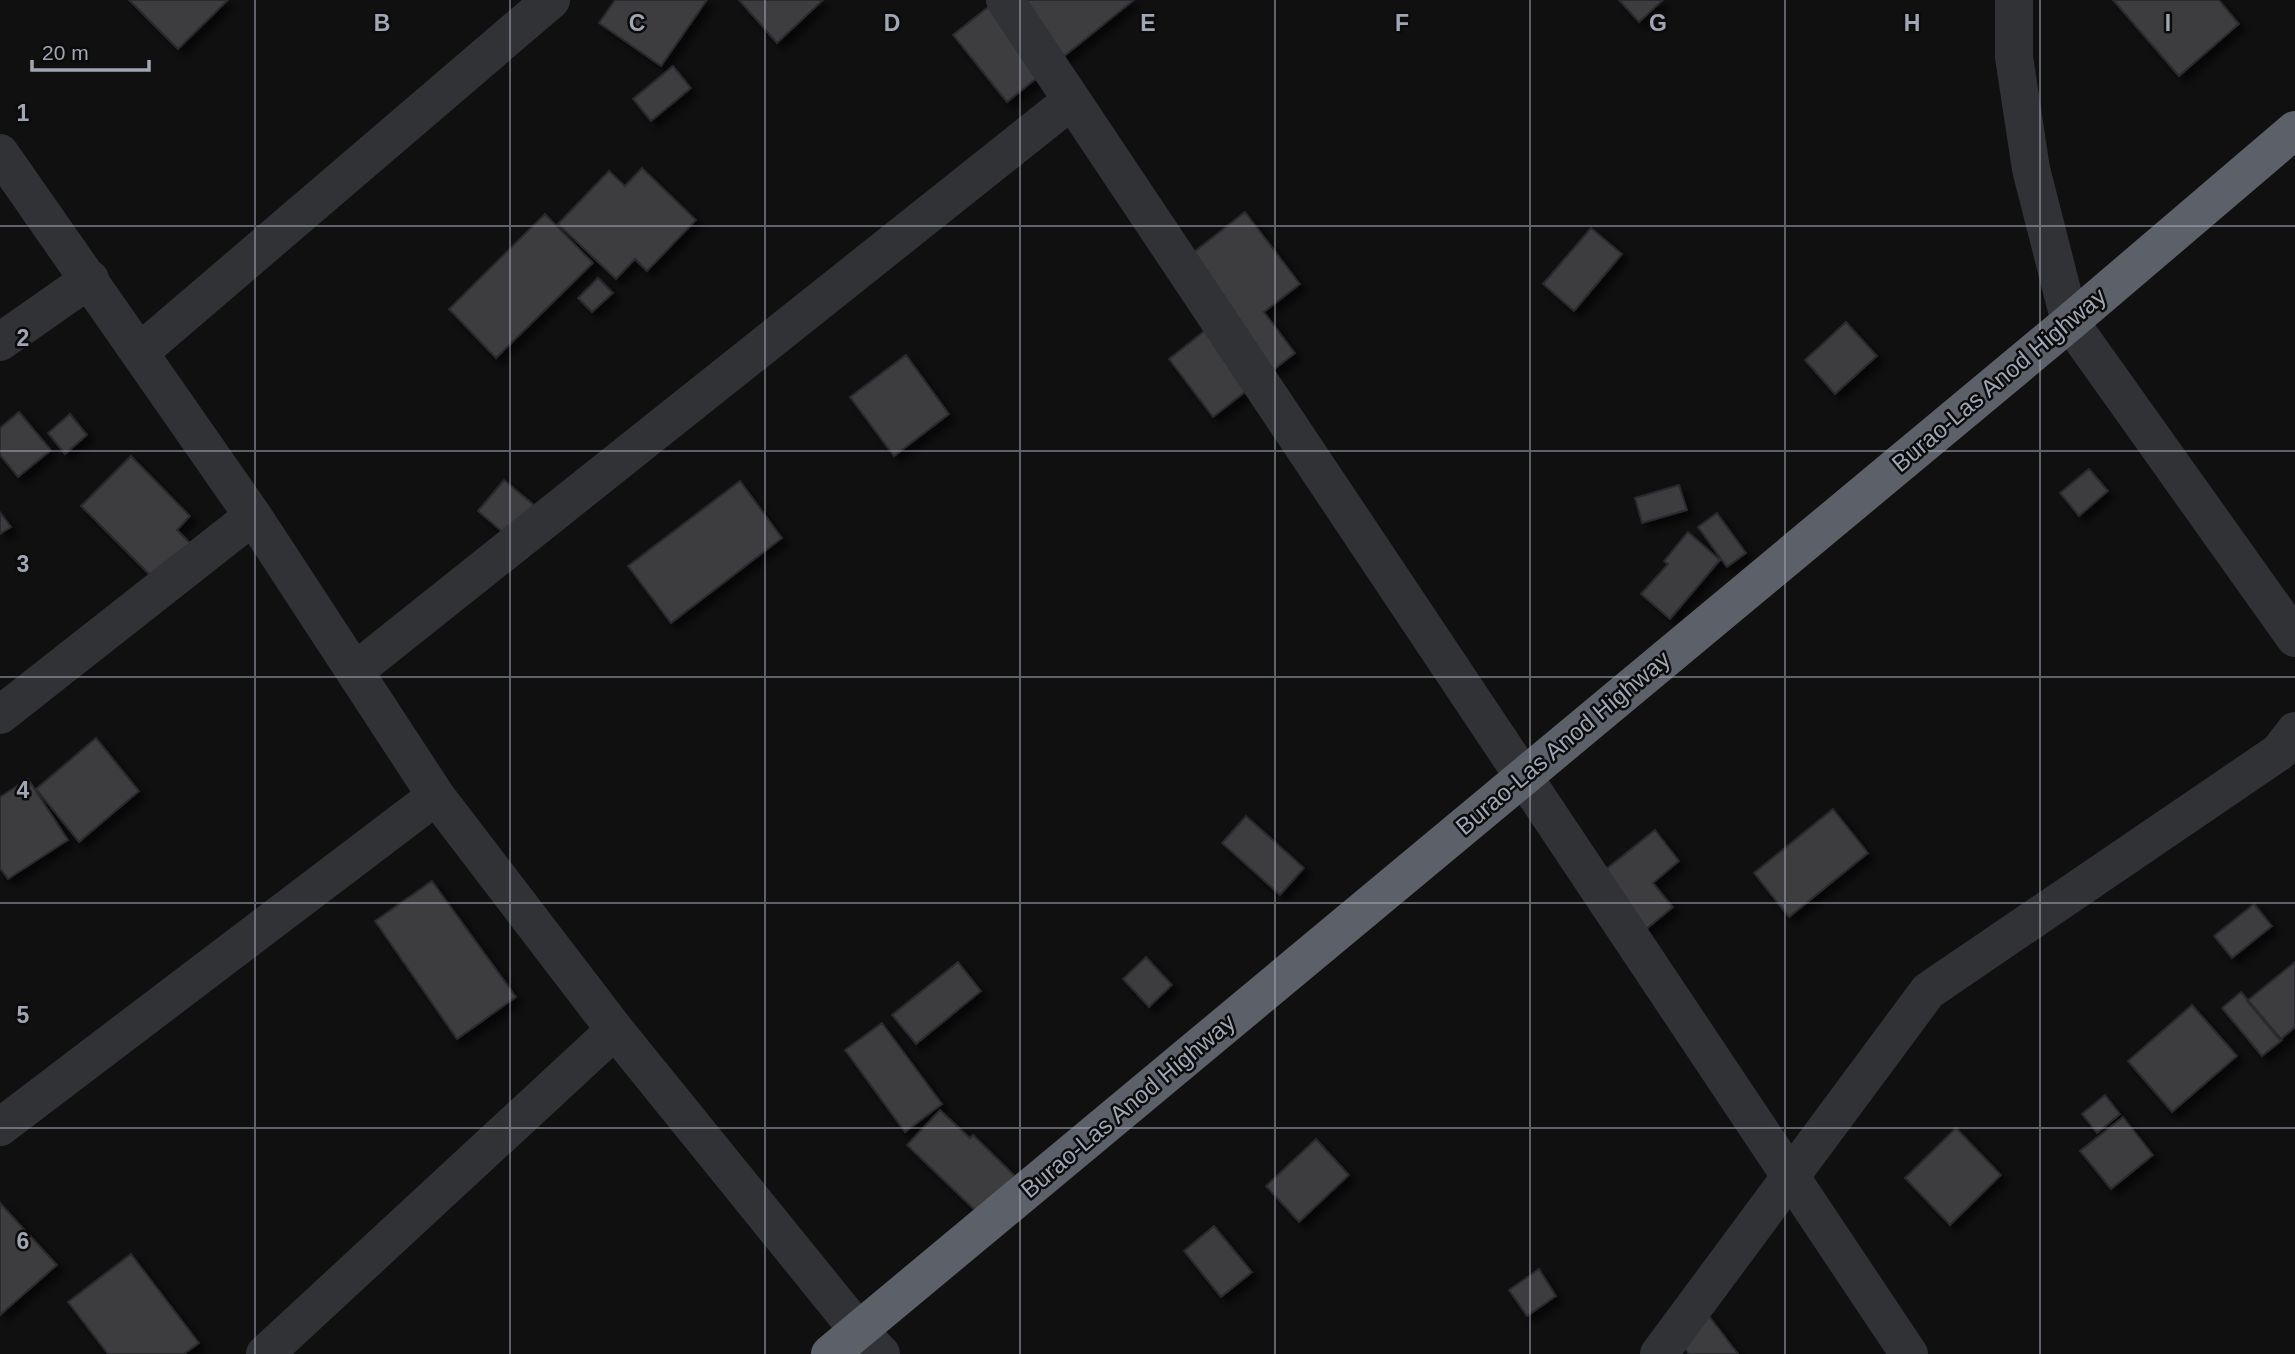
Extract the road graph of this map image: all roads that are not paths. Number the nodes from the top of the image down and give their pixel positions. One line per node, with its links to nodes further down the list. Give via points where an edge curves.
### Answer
1 (551, 0): 10 (street)
2 (1006, 0): 4 (street)
3 (2014, 0): 8 (street, via 2014,57 2031,169)
4 (1072, 100): 13 (street); 16 (street)
5 (2295, 130): 8 (highway, Burao-Las Anod Highway)
6 (0, 153): 7 (street)
7 (90, 279): 9 (street); 10 (street)
8 (2070, 322): 12 (street); 16 (highway, Burao-Las Anod Highway)
9 (0, 342)
10 (140, 352): 11 (street)
11 (253, 516): 13 (street); 14 (street)
12 (2295, 638)
13 (355, 671): 17 (street)
14 (0, 715)
15 (2295, 731): 20 (street, via 2279,752 1928,990)
16 (1525, 774): 20 (street); 21 (highway, Burao-Las Anod Highway)
17 (436, 796): 18 (street); 19 (street)
18 (615, 1030): 21 (street); 22 (street)
19 (0, 1127)
20 (1791, 1176): 23 (street); 24 (street)
21 (856, 1346)
22 (265, 1354)
23 (1659, 1354)
24 (1909, 1354)

